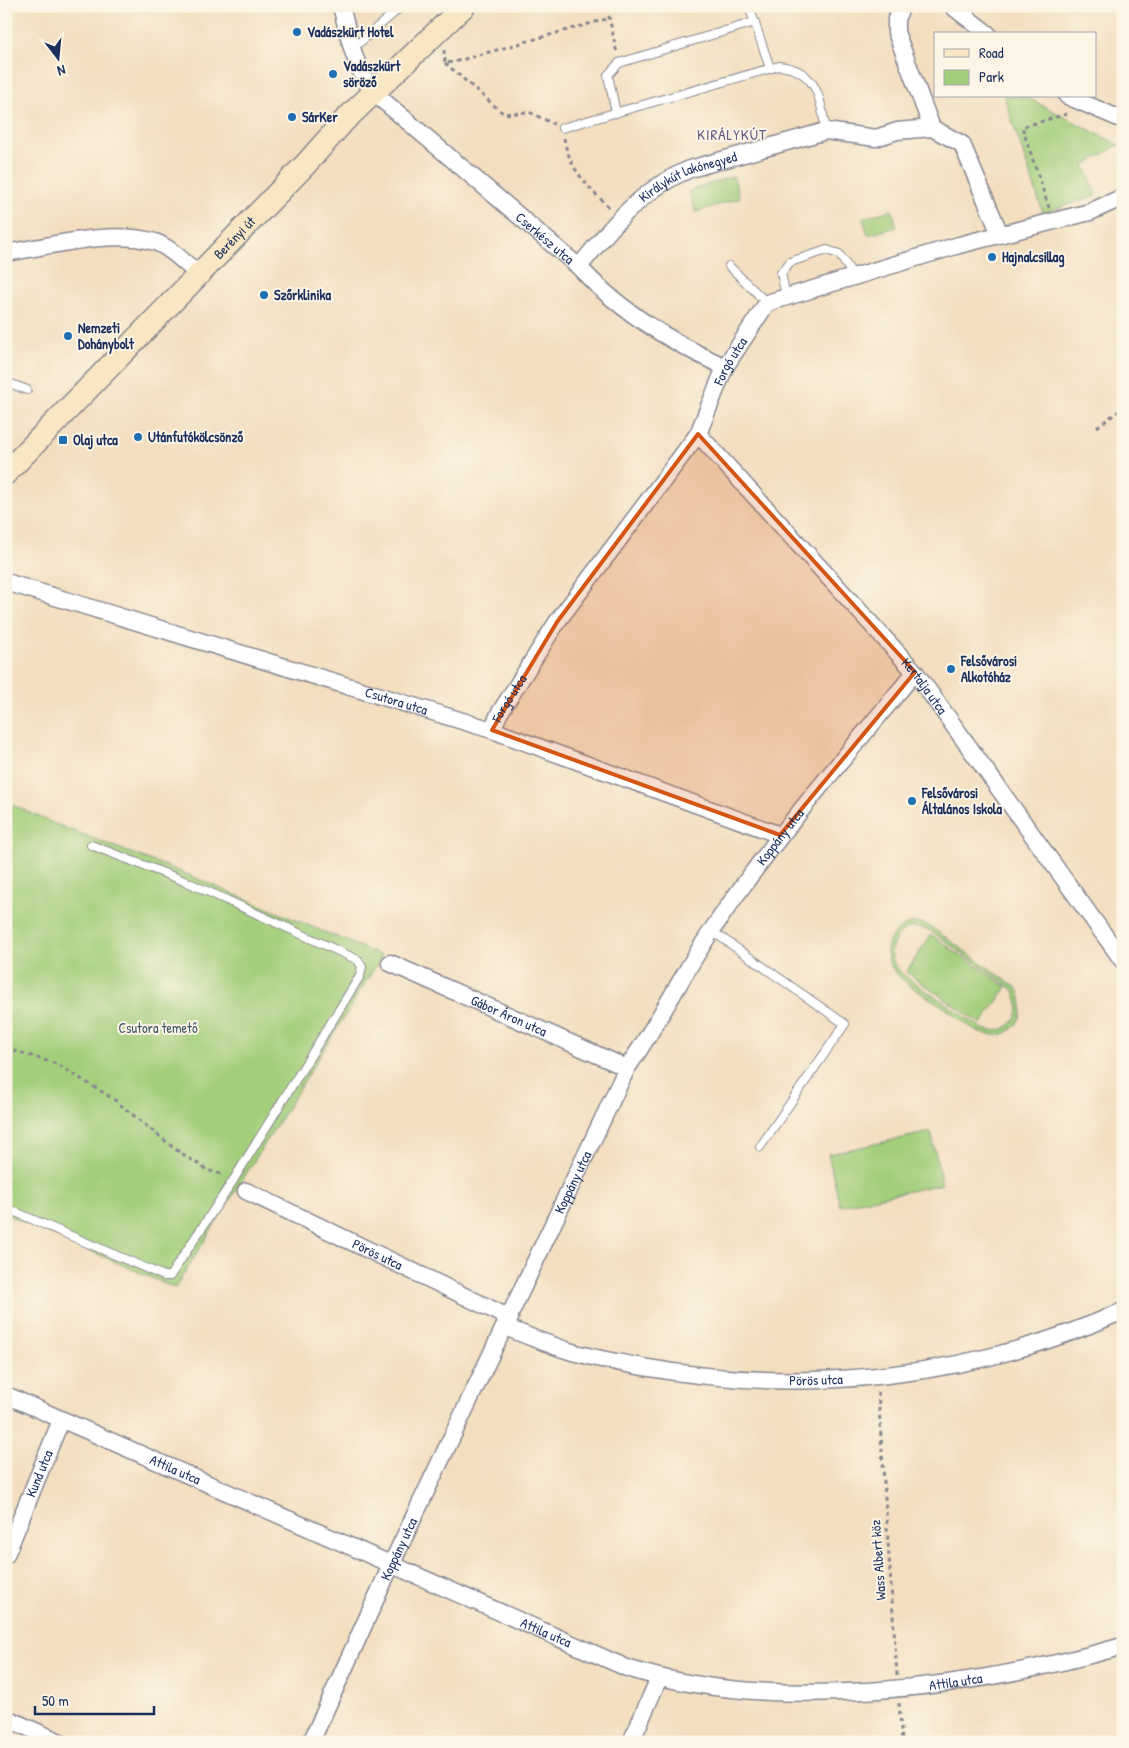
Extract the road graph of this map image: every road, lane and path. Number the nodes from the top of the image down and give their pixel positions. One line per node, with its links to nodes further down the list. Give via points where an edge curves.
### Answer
1 (341, 6): 12 (street, Cserkész utca)
2 (402, 6): 12 (lane)
3 (464, 6): 10 (main road, Berényi út)
4 (749, 6): 9 (lane)
5 (902, 6): 21 (street, via 896,20 896,32)
6 (952, 6): 11 (street)
7 (607, 8): 8 (path)
8 (610, 18): 13 (path); 14 (path)
9 (755, 22): 14 (lane); 15 (lane)
10 (444, 26): 13 (path); 16 (main road, Berényi út)
11 (985, 32)
12 (352, 49): 16 (street, Cserkész utca, via 362,78)
13 (444, 63): 20 (path, via 504,114 529,112)
14 (619, 63): 18 (lane, via 608,75)
15 (770, 68): 18 (lane); 22 (lane, via 793,68 804,74 816,88)
16 (373, 92): 29 (street, Cserkész utca); 30 (main road, Berényi út)
17 (1069, 98): 19 (street); 25 (path, via 1067,114 1022,128)
18 (616, 113): 20 (lane)
19 (1122, 120)
20 (562, 128): 24 (path, via 565,147 581,181)
21 (932, 128): 22 (street, Királykút lakónegyed, via 897,131 876,138); 26 (street, via 962,144)
22 (826, 130): 24 (street, Királykút lakónegyed, via 690,168 654,187)
23 (1123, 198): 25 (street, via 1090,212)
24 (619, 217): 29 (street, Királykút lakónegyed)
25 (1053, 222): 26 (street)
26 (1000, 234): 31 (street)
27 (6, 253): 30 (street, via 89,240 130,238 156,242)
28 (729, 266): 33 (lane)
29 (578, 267): 34 (street, Cserkész utca, via 615,301 698,355)
30 (198, 274): 40 (main road, Berényi út)
31 (853, 276): 32 (street); 32 (lane, via 839,254 827,250 790,262 781,273)
32 (786, 296): 33 (street)
33 (766, 303): 34 (street, Forgó utca)
34 (726, 367): 39 (street, Forgó utca)
35 (6, 382): 36 (lane)
36 (27, 390)
37 (1123, 408): 38 (path)
38 (1097, 427)
39 (698, 434): 42 (street, Kertalja utca); 43 (street, Forgó utca, via 557,622)
40 (6, 473)
41 (6, 582): 43 (street, Csutora utca)
42 (915, 672): 44 (street, Koppány utca); 47 (street, Kertalja utca)
43 (492, 730): 44 (street, Csutora utca)
44 (780, 835): 46 (street, Koppány utca)
45 (91, 845): 52 (lane, via 187,882 358,960 362,967 360,976)
46 (712, 931): 50 (street, Koppány utca, via 654,1030); 51 (lane, via 845,1024)
47 (1123, 962)
48 (390, 964): 50 (street, Gábor Áron utca)
49 (6, 1048): 52 (path, via 57,1064 112,1098 175,1149 208,1170)
50 (627, 1068): 56 (street, Koppány utca)
51 (760, 1147)
52 (234, 1179): 54 (lane, via 170,1276)
53 (246, 1191): 56 (street, Pörös utca)
54 (6, 1208)
55 (1123, 1311): 57 (street, Pörös utca, via 1049,1340 993,1355)
56 (508, 1323): 57 (street, Pörös utca, via 567,1350 669,1371 767,1381); 61 (street, Koppány utca)
57 (877, 1376): 64 (path, Wass Albert köz)
58 (6, 1395): 59 (street, Attila utca)
59 (62, 1420): 60 (street, Kund utca); 61 (street, Attila utca)
60 (6, 1555)
61 (392, 1563): 63 (street, Attila utca, via 627,1668); 67 (street, Koppány utca)
62 (1123, 1646): 64 (street, Attila utca, via 1016,1672)
63 (659, 1678): 64 (street, Attila utca, via 759,1691); 68 (street)
64 (898, 1688): 69 (path, Wass Albert köz)
65 (6, 1718): 66 (street)
66 (60, 1742)
67 (311, 1742)
68 (631, 1742)
69 (902, 1742)

